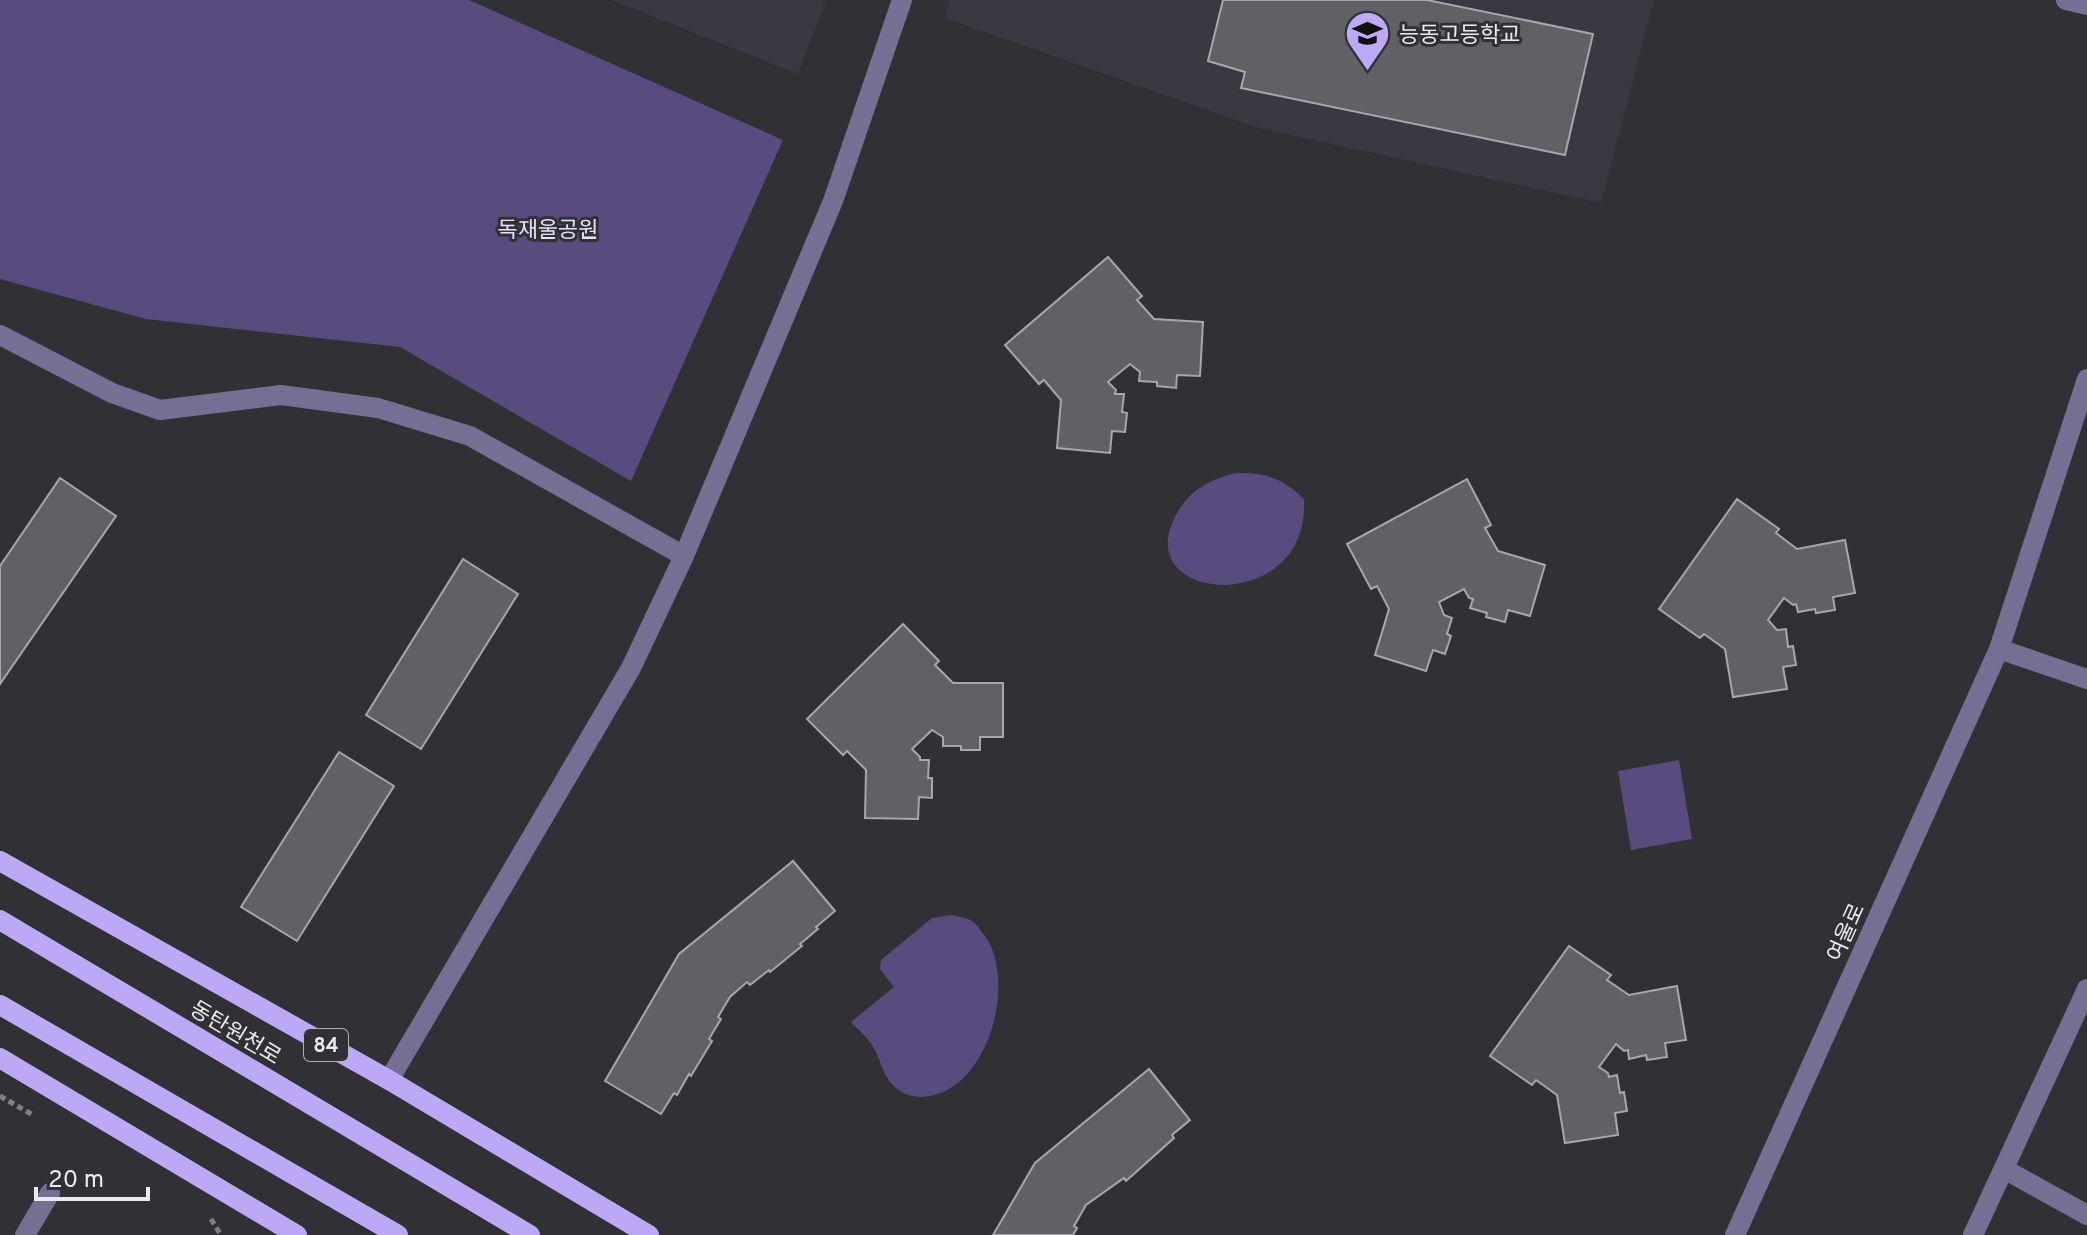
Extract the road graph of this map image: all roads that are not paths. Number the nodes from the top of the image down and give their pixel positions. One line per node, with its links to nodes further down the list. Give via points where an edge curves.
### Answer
1 (902, 0): 6 (street, via 833,201)
2 (2066, 0): 3 (street)
3 (2087, 5)
4 (0, 335): 6 (street, via 112,393 160,410 281,395 378,408 470,436)
5 (2087, 379): 7 (street, 여울로)
6 (684, 556): 14 (street, via 631,668)
7 (1999, 649): 8 (street); 23 (street, 여울로)
8 (2087, 679)
9 (0, 861): 14 (main road, 84)
10 (0, 920): 21 (main road, 동탄원천로)
11 (2087, 989): 15 (street)
12 (0, 1005): 20 (main road)
13 (0, 1058): 18 (main road)
14 (389, 1080): 22 (main road, 84)
15 (2004, 1169): 17 (street); 24 (street)
16 (50, 1193): 19 (street)
17 (2087, 1215)
18 (291, 1233)
19 (25, 1235)
20 (398, 1235)
21 (530, 1235)
22 (649, 1235)
23 (1735, 1235)
24 (1973, 1235)

